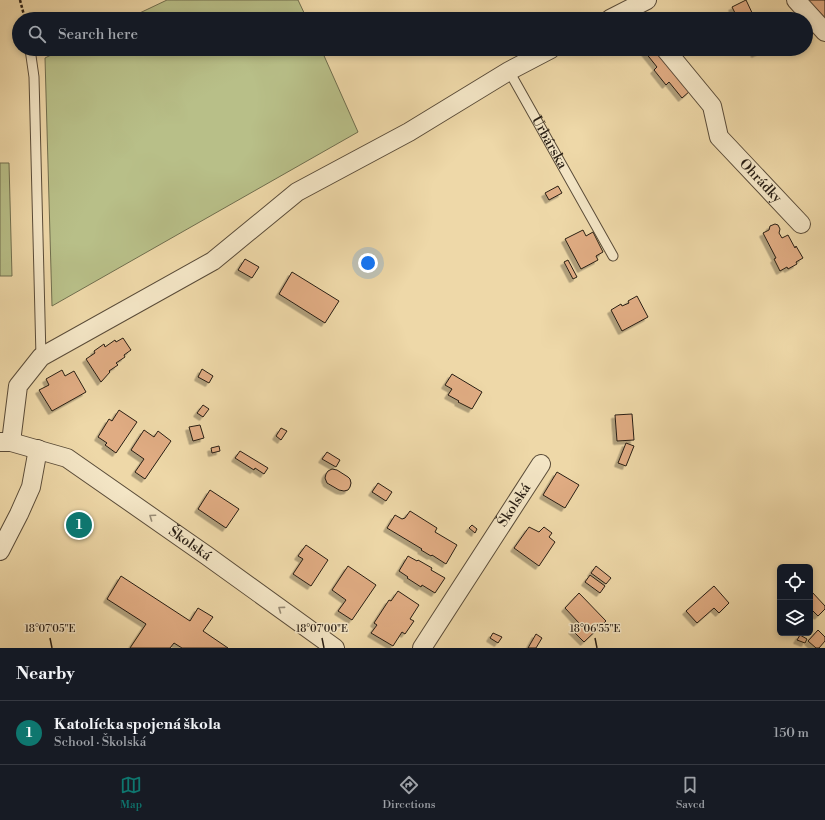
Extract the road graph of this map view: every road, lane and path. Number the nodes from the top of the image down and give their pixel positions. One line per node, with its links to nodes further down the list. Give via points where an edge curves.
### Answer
1 (20, 0): 4 (path)
2 (647, 0): 5 (street)
3 (796, 0): 6 (street)
4 (23, 12)
5 (637, 12)
6 (807, 12)
7 (813, 19): 8 (street)
8 (825, 32)
9 (31, 56): 15 (lane, via 34,77)
10 (538, 56): 12 (street)
11 (671, 56): 13 (street, Ohrádky, via 712,106 719,137)
12 (509, 71): 14 (lane, Urbárska); 15 (street, via 409,132 297,192 213,261)
13 (801, 224)
14 (613, 256)
15 (41, 357): 16 (street, via 18,386)
16 (5, 442): 17 (street, Školská)
17 (38, 449): 19 (street, via 31,487); 20 (street, Školská, one-way to 17, via 67,458)
18 (541, 464): 21 (street, Školská)
19 (0, 551)
20 (335, 648)
21 (422, 648)

